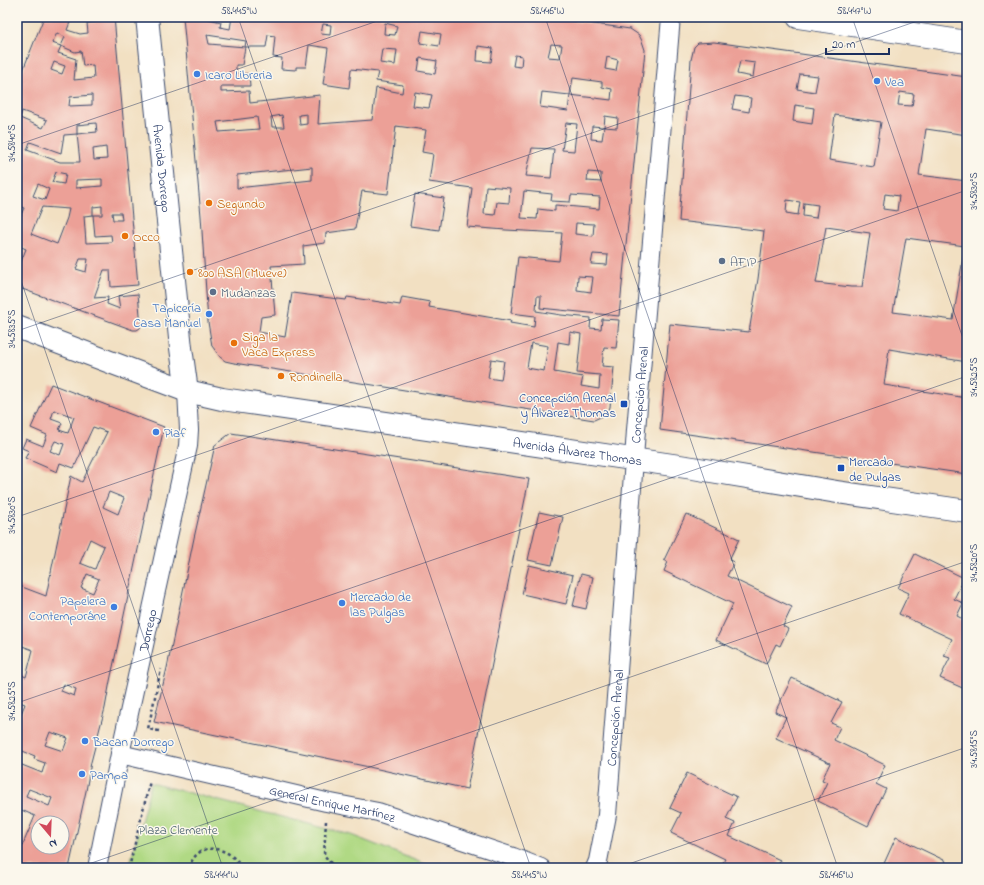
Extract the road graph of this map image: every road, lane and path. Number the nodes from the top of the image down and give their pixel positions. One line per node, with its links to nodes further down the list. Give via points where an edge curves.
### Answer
1 (147, 17): 6 (main road, Avenida Dorrego, via 181,348)
2 (671, 17): 7 (street, Concepción Arenal)
3 (798, 17): 4 (main road)
4 (967, 42)
5 (17, 327): 6 (main road, Avenida Álvarez Thomas)
6 (188, 391): 7 (main road, Avenida Álvarez Thomas, via 230,400); 9 (street, Dorrego, via 188,446)
7 (634, 460): 8 (main road, Avenida Álvarez Thomas); 18 (street, Concepción Arenal, via 607,815)
8 (967, 511)
9 (120, 754): 11 (street, General Enrique Martínez); 12 (street, Dorrego)
10 (152, 775): 13 (path)
11 (326, 802): 16 (path, via 324,855); 17 (street, General Enrique Martínez, via 378,812)
12 (97, 868)
13 (129, 868)
14 (189, 868): 15 (path, via 199,853 213,849 228,854)
15 (246, 868)
16 (335, 868)
17 (541, 868)
18 (595, 868)

